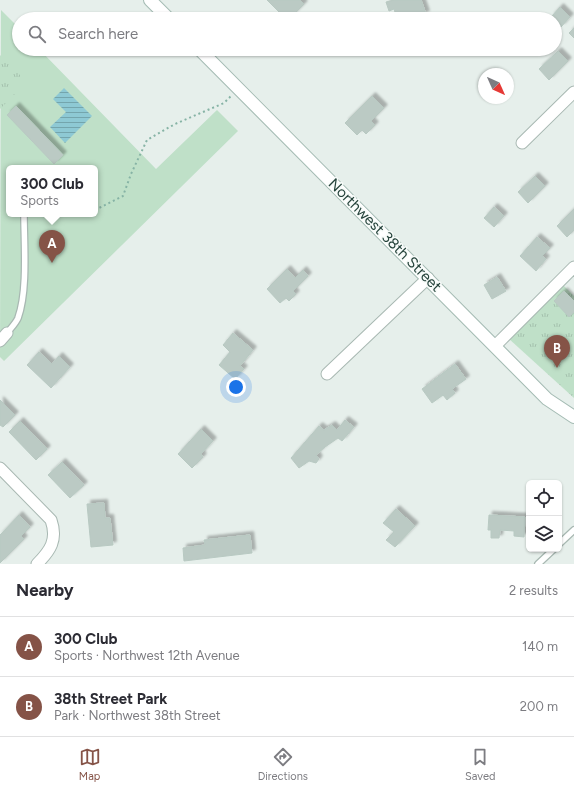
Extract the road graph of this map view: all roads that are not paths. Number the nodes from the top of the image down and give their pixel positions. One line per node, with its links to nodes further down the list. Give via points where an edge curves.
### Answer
1 (150, 0): 2 (street)
2 (162, 12)
3 (206, 56): 8 (street, Northwest 38th Street)
4 (574, 92): 5 (street)
5 (522, 143)
6 (24, 217): 9 (lane, via 22,300 18,319)
7 (574, 267): 10 (street)
8 (428, 278): 10 (street, Northwest 38th Street); 11 (street)
9 (4, 337)
10 (494, 346): 12 (street, Northwest 38th Street, via 547,399)
11 (327, 374)
12 (574, 417)
13 (0, 468): 17 (street, via 51,520 54,542 49,552)
14 (574, 530): 15 (lane)
15 (562, 541)
16 (551, 552): 18 (lane)
17 (37, 564)
18 (538, 564)

